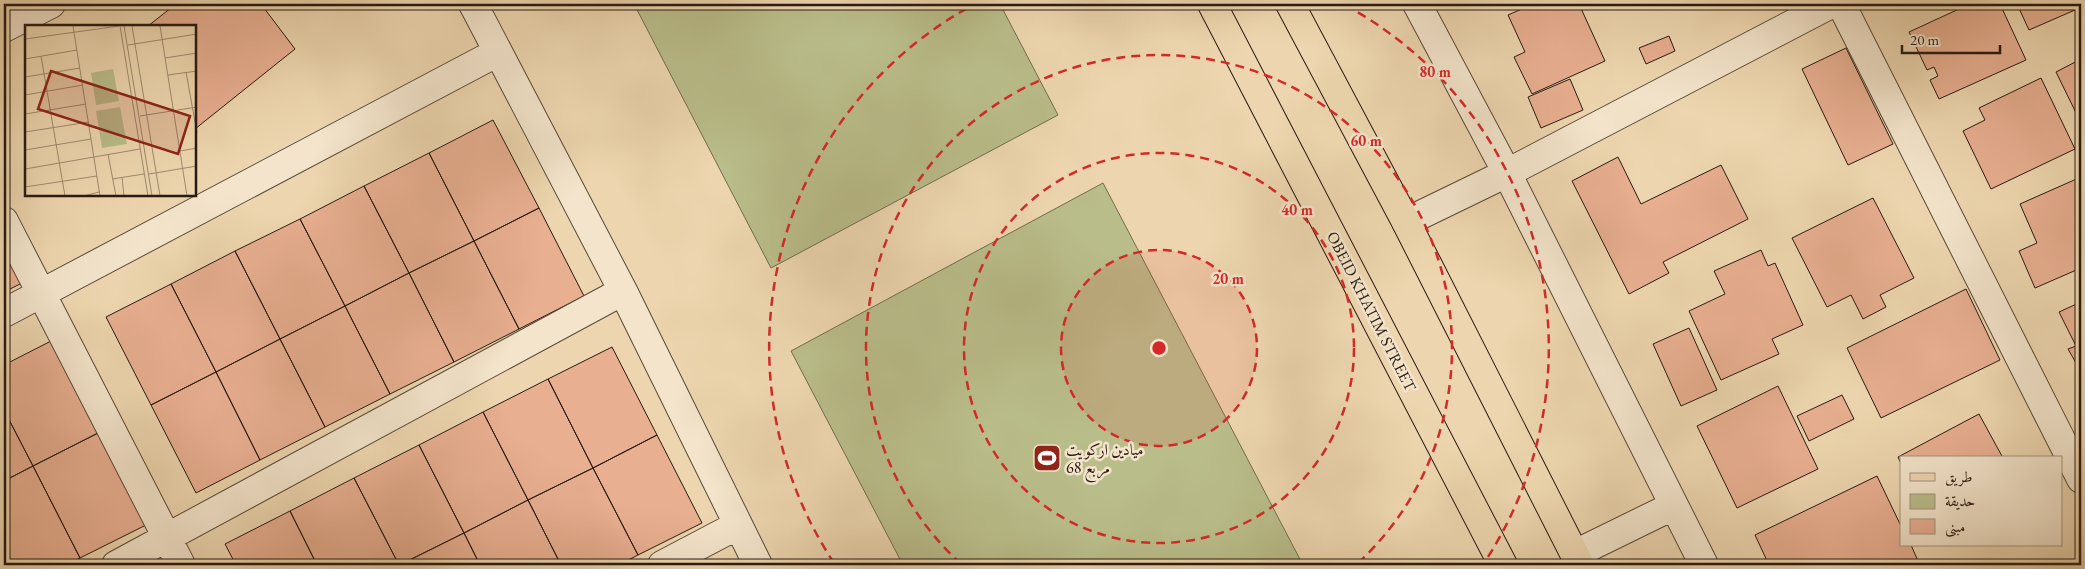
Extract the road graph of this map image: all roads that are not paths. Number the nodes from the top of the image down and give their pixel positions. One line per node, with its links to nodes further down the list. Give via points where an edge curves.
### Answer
1 (51, 4): 8 (street)
2 (473, 4): 9 (street)
3 (1212, 4): 25 (main road, OBEID KHATIM STREET)
4 (1290, 4): 12 (main road)
5 (1417, 4): 10 (street)
6 (1831, 4): 10 (street)
7 (1841, 4): 16 (street)
8 (4, 28)
9 (498, 52): 13 (street); 14 (street)
10 (1507, 173): 12 (street); 17 (street)
11 (4, 221): 14 (street)
12 (1406, 222): 20 (main road)
13 (623, 291): 18 (street); 19 (street)
14 (41, 294): 15 (street); 19 (street)
15 (4, 313)
16 (2081, 480)
17 (1673, 506): 20 (street); 26 (street)
18 (738, 525): 23 (street); 24 (street)
19 (167, 539): 21 (street); 22 (street)
20 (1577, 560)
21 (116, 565)
22 (180, 565)
23 (662, 565)
24 (758, 565)
25 (1503, 565)
26 (1704, 565)

